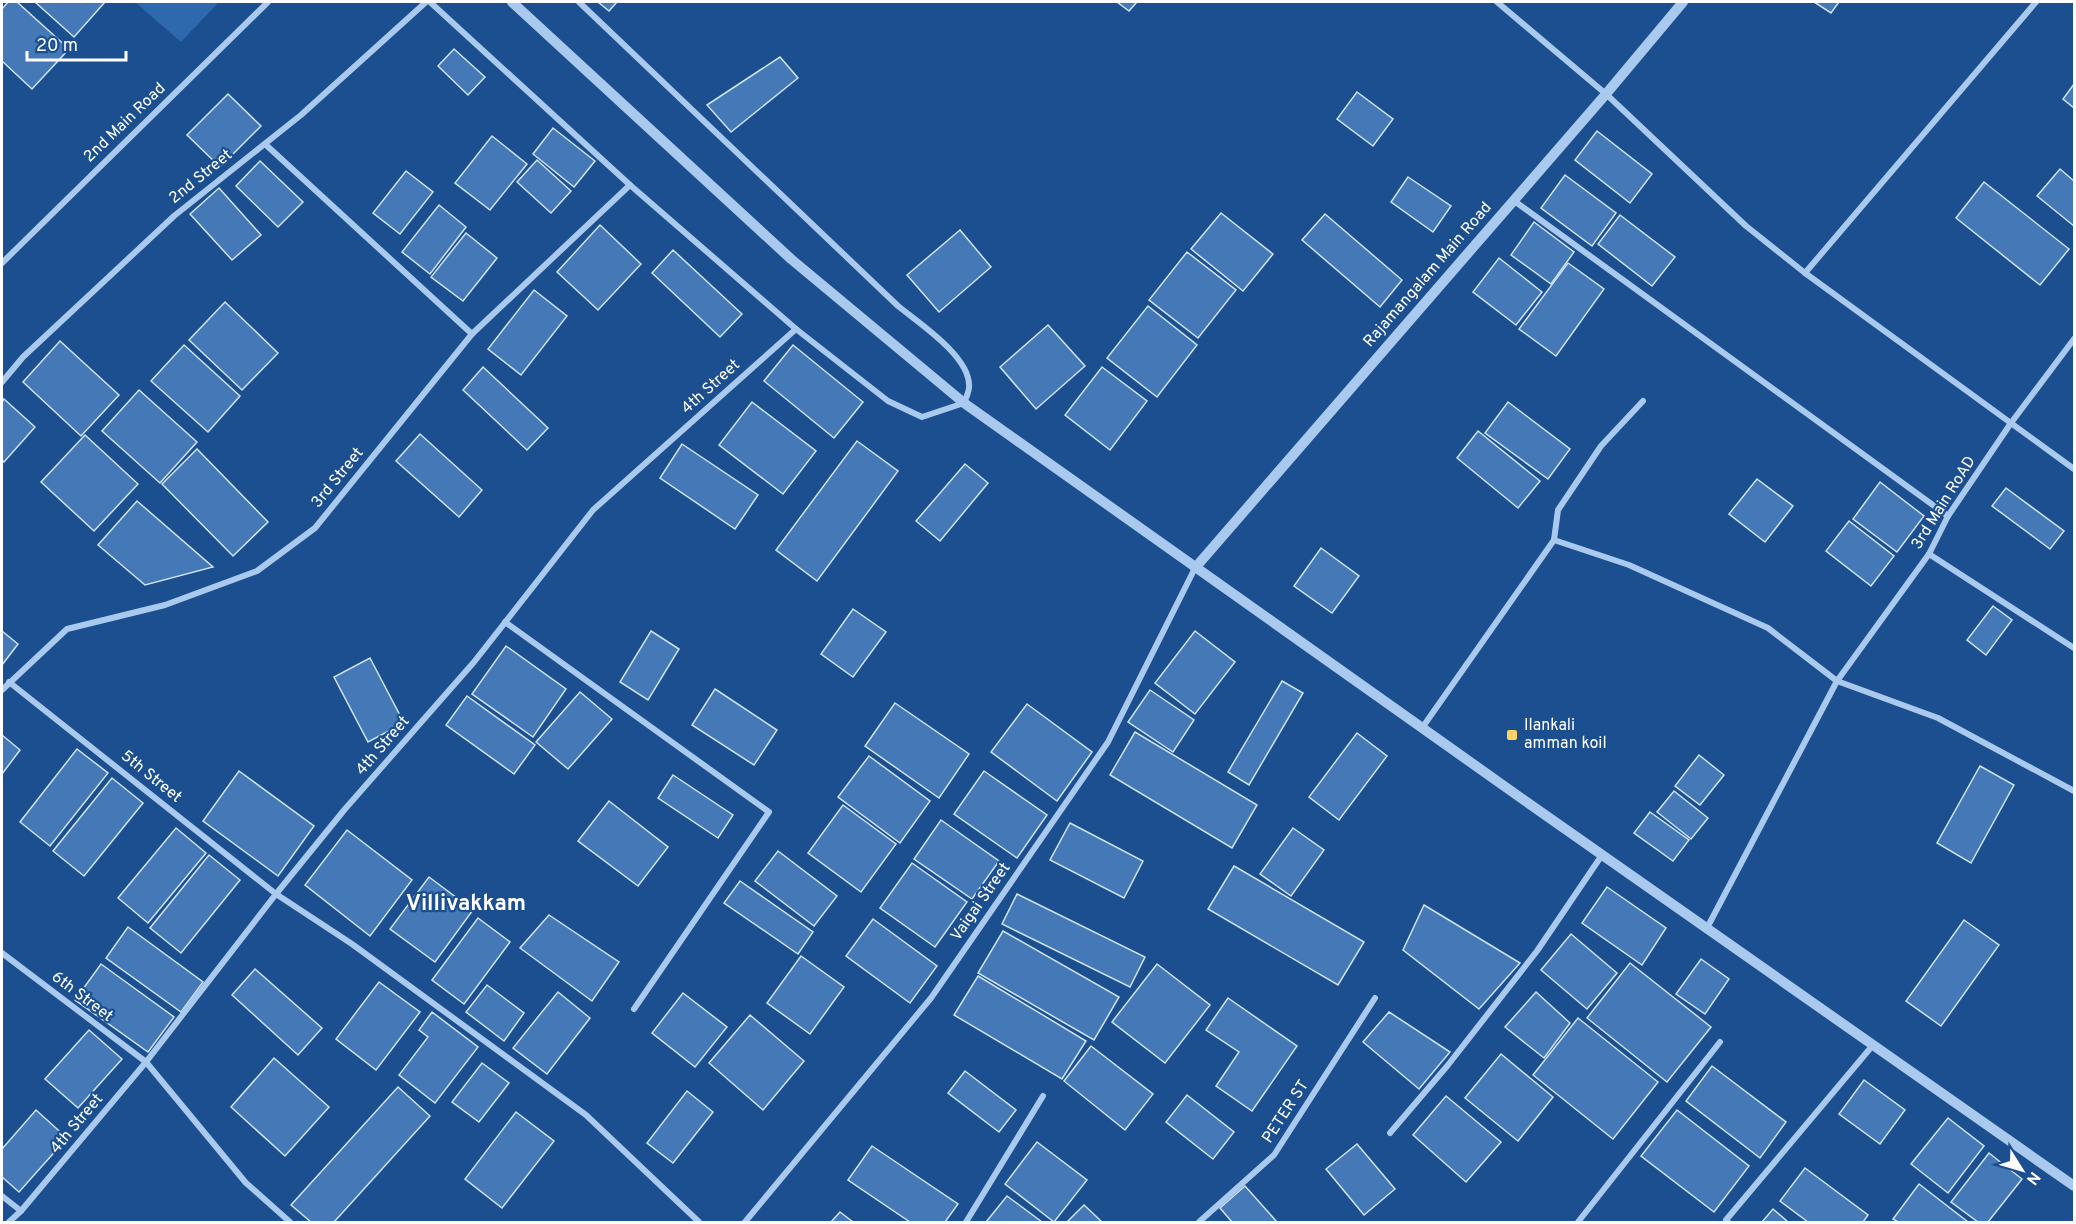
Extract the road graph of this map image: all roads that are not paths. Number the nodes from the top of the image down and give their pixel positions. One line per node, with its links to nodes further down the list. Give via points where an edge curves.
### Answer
1 (268, 2): 12 (street, 2nd Main Road)
2 (428, 2): 9 (street, 2nd Street); 10 (street)
3 (512, 2): 19 (street, via 791,259)
4 (579, 2): 19 (street, via 898,306 950,347 969,385)
5 (1497, 2): 8 (street)
6 (1683, 2): 8 (street, Rajamangalam Main Road)
7 (2036, 2): 13 (street)
8 (1606, 94): 11 (street, Rajamangalam Main Road); 13 (street, via 1746,226)
9 (265, 144): 15 (street); 17 (street, 2nd Street, via 174,216 23,357)
10 (630, 185): 14 (street); 15 (street, 3rd Street)
11 (1513, 200): 22 (street); 25 (street, Rajamangalam Main Road)
12 (2, 263)
13 (1806, 273): 20 (street)
14 (796, 329): 19 (street, via 888,401 922,417); 26 (street, 4th Street, via 593,510)
15 (472, 334): 29 (street, 3rd Street, via 315,528 257,571 165,605 67,629)
16 (2074, 339): 20 (street, 3rd Main RoAD)
17 (2, 382)
18 (1643, 401): 23 (street, via 1601,446 1558,510)
19 (964, 403): 25 (street)
20 (2011, 423): 21 (street); 22 (street, 3rd Main RoAD)
21 (2074, 469)
22 (1948, 516): 24 (street, 3rd Main RoAD)
23 (1554, 540): 28 (street, via 1629,565 1768,628); 31 (street)
24 (1929, 554): 27 (street); 28 (street, 3rd Main RoAD)
25 (1195, 568): 31 (street); 50 (street, Vaigai Street, via 1108,742 931,998)
26 (505, 622): 34 (street, 4th Street); 38 (street, via 769,812)
27 (2074, 648)
28 (1837, 681): 32 (street, via 1938,718); 35 (street, 3rd Main RoAD)
29 (9, 682): 30 (street, 3rd Street); 34 (street, 5th Street)
30 (2, 690)
31 (1422, 728): 33 (street)
32 (2074, 791)
33 (1602, 855): 35 (street); 43 (street, via 1537,951)
34 (276, 894): 41 (street, 4th Street); 49 (street, 5th Street, via 586,1115)
35 (1707, 928): 40 (street)
36 (2, 953): 41 (street, 6th Street)
37 (1375, 998): 52 (street, PETER ST, via 1274,1155)
38 (634, 1009)
39 (1720, 1042): 53 (street)
40 (1873, 1045): 44 (street); 54 (street)
41 (146, 1062): 46 (street, 4th Street); 48 (street, 6th Street, via 246,1184)
42 (1043, 1096): 51 (street)
43 (1390, 1133)
44 (2074, 1186)
45 (2, 1196): 46 (street)
46 (21, 1211): 47 (street, 4th Street)
47 (9, 1222)
48 (290, 1222)
49 (699, 1222)
50 (745, 1222)
51 (966, 1222)
52 (1199, 1222)
53 (1578, 1222)
54 (1728, 1222)

